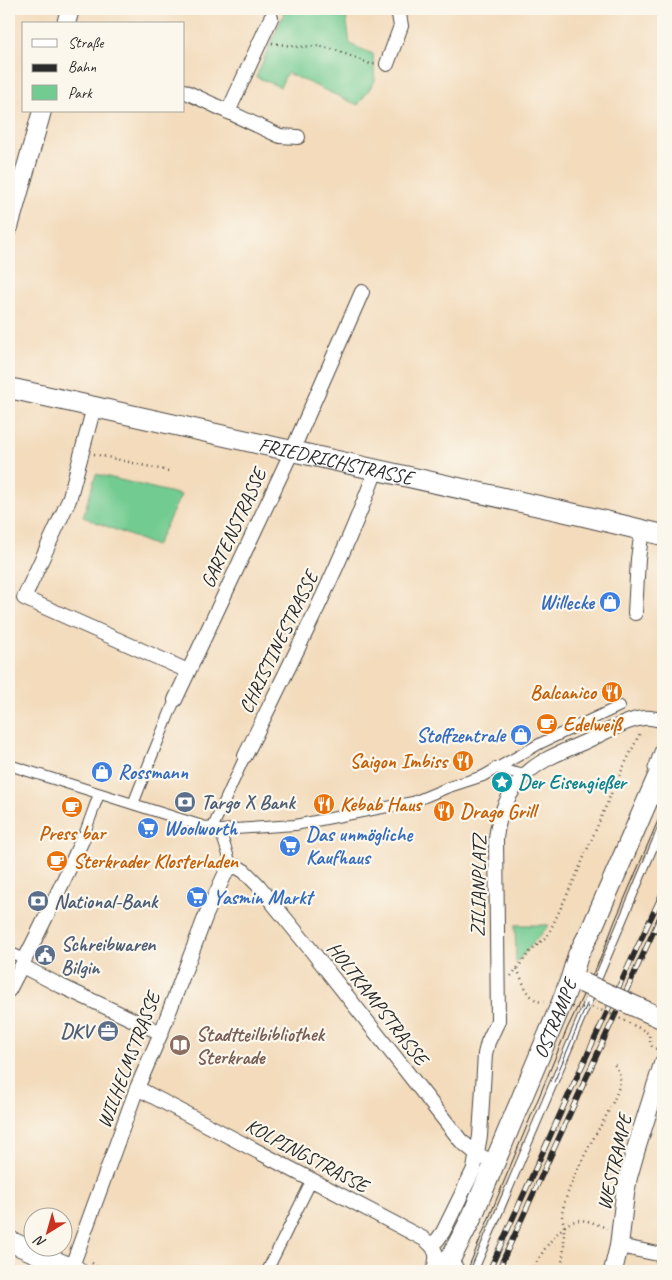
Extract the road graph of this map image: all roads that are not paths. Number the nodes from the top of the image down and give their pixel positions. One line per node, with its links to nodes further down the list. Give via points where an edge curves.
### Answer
1 (70, 9): 4 (street)
2 (398, 9): 5 (street, via 401,26)
3 (271, 18): 8 (street)
4 (67, 22)
5 (387, 64)
6 (185, 91): 8 (street)
7 (42, 112): 10 (street)
8 (228, 112): 9 (street, via 280,136)
9 (298, 137)
10 (9, 228)
11 (362, 292): 14 (street, GARTENSTRASSE)
12 (9, 388): 13 (main road, FRIEDRICHSTRASSE)
13 (94, 407): 14 (main road, FRIEDRICHSTRASSE); 19 (street, via 69,500 24,598)
14 (292, 452): 15 (main road, FRIEDRICHSTRASSE); 19 (street, GARTENSTRASSE)
15 (376, 470): 16 (main road, FRIEDRICHSTRASSE); 24 (street, CHRISTINESTRASSE, via 314,614)
16 (642, 530): 17 (main road, FRIEDRICHSTRASSE); 18 (street)
17 (663, 535)
18 (635, 614)
19 (188, 671): 20 (street, GARTENSTRASSE)
20 (175, 700): 31 (street, GARTENSTRASSE)
21 (620, 706): 27 (street)
22 (663, 721): 28 (street, ZILIANPLATZ, via 636,720 610,730 544,761)
23 (663, 738): 29 (lane)
24 (245, 756): 33 (street, CHRISTINESTRASSE)
25 (9, 765): 30 (street)
26 (663, 765): 38 (main road, OSTRAMPE, via 578,955)
27 (495, 768): 28 (street); 33 (street, via 483,776 413,802 295,825)
28 (525, 775): 44 (street, ZILIANPLATZ, via 508,798 496,833 498,1021 485,1054 480,1136)
29 (647, 779)
30 (99, 794): 31 (street); 34 (street)
31 (133, 804): 33 (street)
32 (663, 825): 54 (lane)
33 (216, 830): 35 (street)
34 (83, 838): 37 (street)
35 (232, 867): 41 (street, WILHELMSTRASSE, via 226,872 206,915); 44 (street, HOLTKAMPSTRASSE, via 244,870 258,885 455,1133)
36 (9, 952): 37 (street)
37 (24, 962): 39 (street); 41 (street, via 61,986)
38 (574, 975): 40 (main road, bridge); 44 (main road, OSTRAMPE)
39 (9, 990)
40 (662, 1018)
41 (161, 1033): 43 (street, WILHELMSTRASSE)
42 (663, 1064): 46 (street, WESTRAMPE, via 629,1172)
43 (137, 1088): 45 (street, KOLPINGSTRASSE); 51 (street, WILHELMSTRASSE)
44 (486, 1159): 48 (street, OSTRAMPE, via 474,1169 452,1216); 50 (main road, OSTRAMPE, via 471,1219)
45 (312, 1180): 48 (street, KOLPINGSTRASSE); 52 (street)
46 (620, 1238): 49 (street); 55 (street, WESTRAMPE)
47 (9, 1241): 51 (main road)
48 (432, 1245): 53 (street, via 437,1258)
49 (663, 1255)
50 (452, 1266)
51 (74, 1270)
52 (267, 1271)
53 (433, 1271)
54 (474, 1271)
55 (612, 1271)

